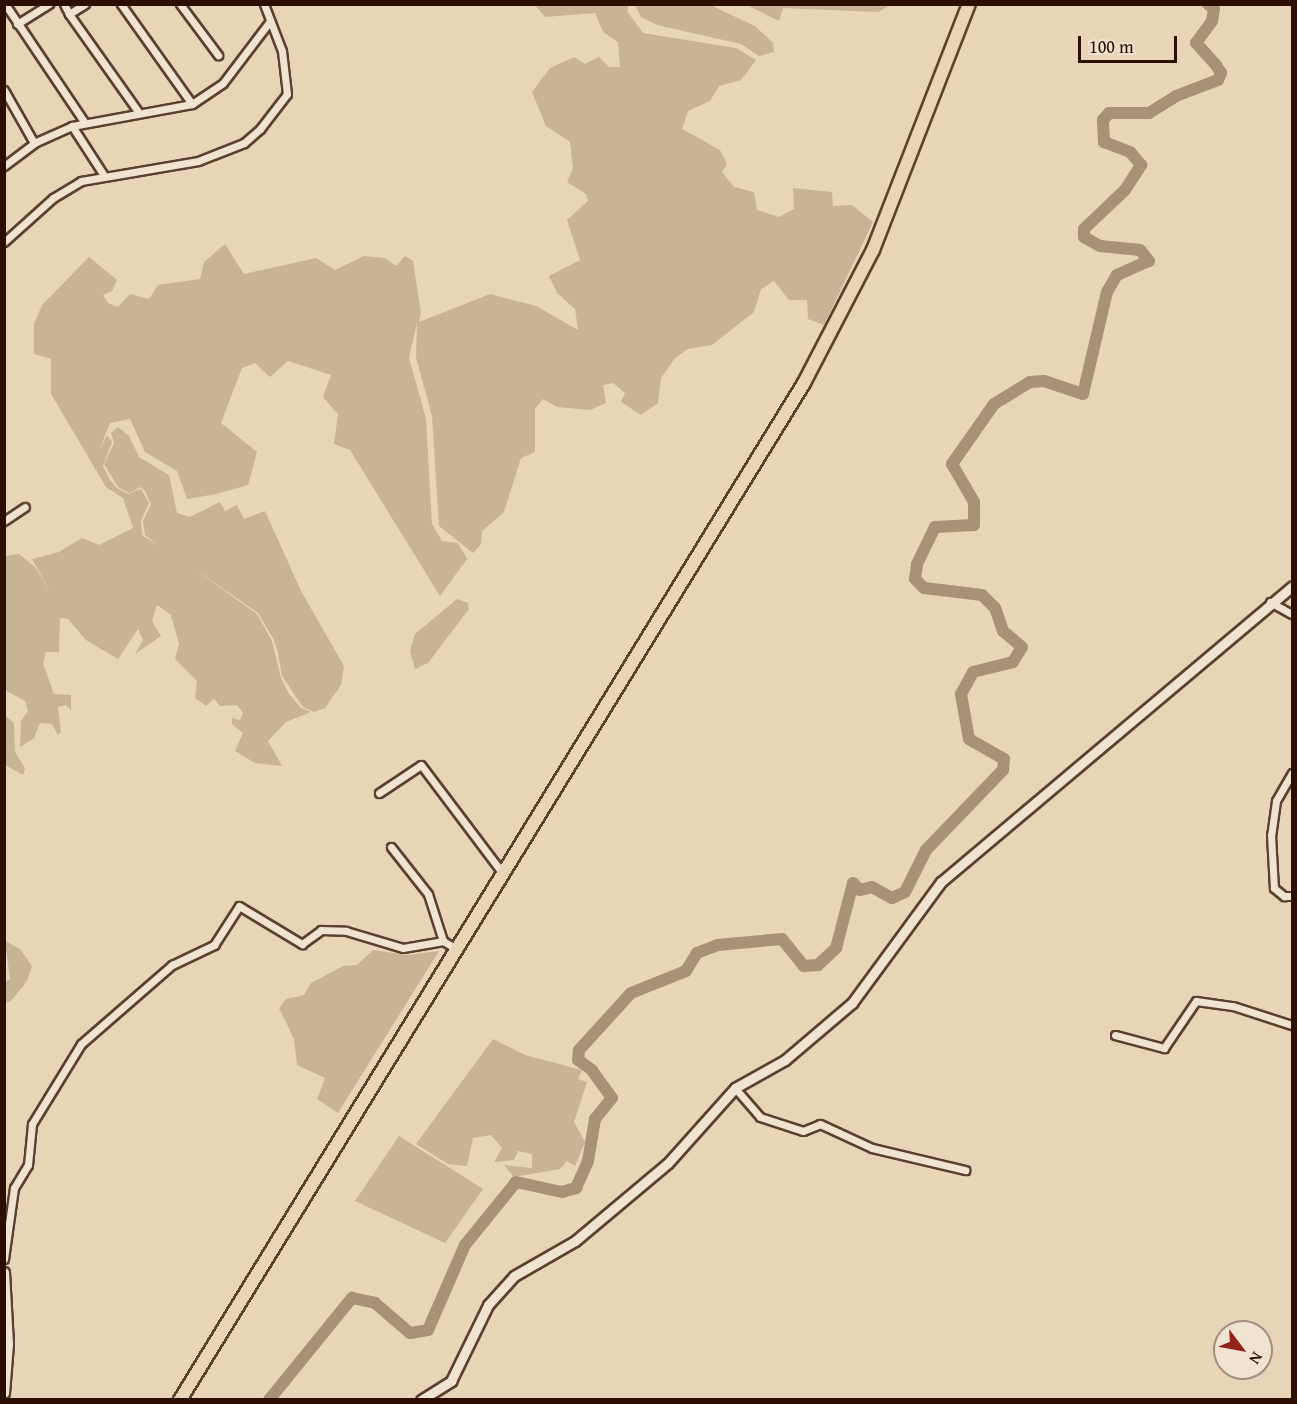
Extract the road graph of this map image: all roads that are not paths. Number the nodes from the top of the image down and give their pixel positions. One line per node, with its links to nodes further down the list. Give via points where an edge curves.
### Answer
1 (5, 4): 11 (street)
2 (50, 4): 11 (street)
3 (64, 4): 9 (street)
4 (85, 4): 9 (street)
5 (121, 4): 14 (street)
6 (180, 4): 12 (street)
7 (264, 4): 10 (street)
8 (969, 4): 30 (highway, via 904,178 837,324 758,461)
9 (69, 14): 15 (street)
10 (270, 21): 14 (street, via 223,83); 20 (street, via 282,51 286,94 260,129 244,143 198,161)
11 (17, 24): 16 (street)
12 (218, 55)
13 (4, 90): 18 (street)
14 (192, 104): 15 (street)
15 (139, 113): 16 (street)
16 (85, 123): 17 (street)
17 (72, 126): 18 (street); 20 (street)
18 (34, 143): 19 (street)
19 (4, 166)
20 (103, 174): 21 (street, via 53,198)
21 (4, 242)
22 (25, 507): 23 (street)
23 (4, 521)
24 (1293, 586): 25 (main road)
25 (1270, 602): 26 (street); 36 (main road, via 941,882 852,1003 785,1060)
26 (1293, 614)
27 (1293, 773): 31 (street, via 1276,801 1271,835 1274,888 1284,896)
28 (379, 793): 30 (street, via 421,765)
29 (391, 847): 32 (street, via 428,894)
30 (504, 875): 33 (highway)
31 (1293, 896)
32 (443, 941): 33 (street); 38 (street, via 403,948 346,931 317,930 302,944 239,906 214,945 172,965 81,1044 32,1124 28,1165 14,1188)
33 (455, 948): 41 (highway)
34 (1293, 1025): 35 (street, via 1233,1006 1196,1001 1164,1048)
35 (1115, 1035)
36 (735, 1088): 37 (street, via 755,1114 770,1121 803,1131 820,1124 872,1148); 42 (main road, via 668,1163 575,1241 530,1264 502,1287 451,1381)
37 (965, 1170)
38 (4, 1259)
39 (4, 1272): 40 (main road, via 8,1344)
40 (4, 1393)
41 (180, 1400)
42 (421, 1400)

